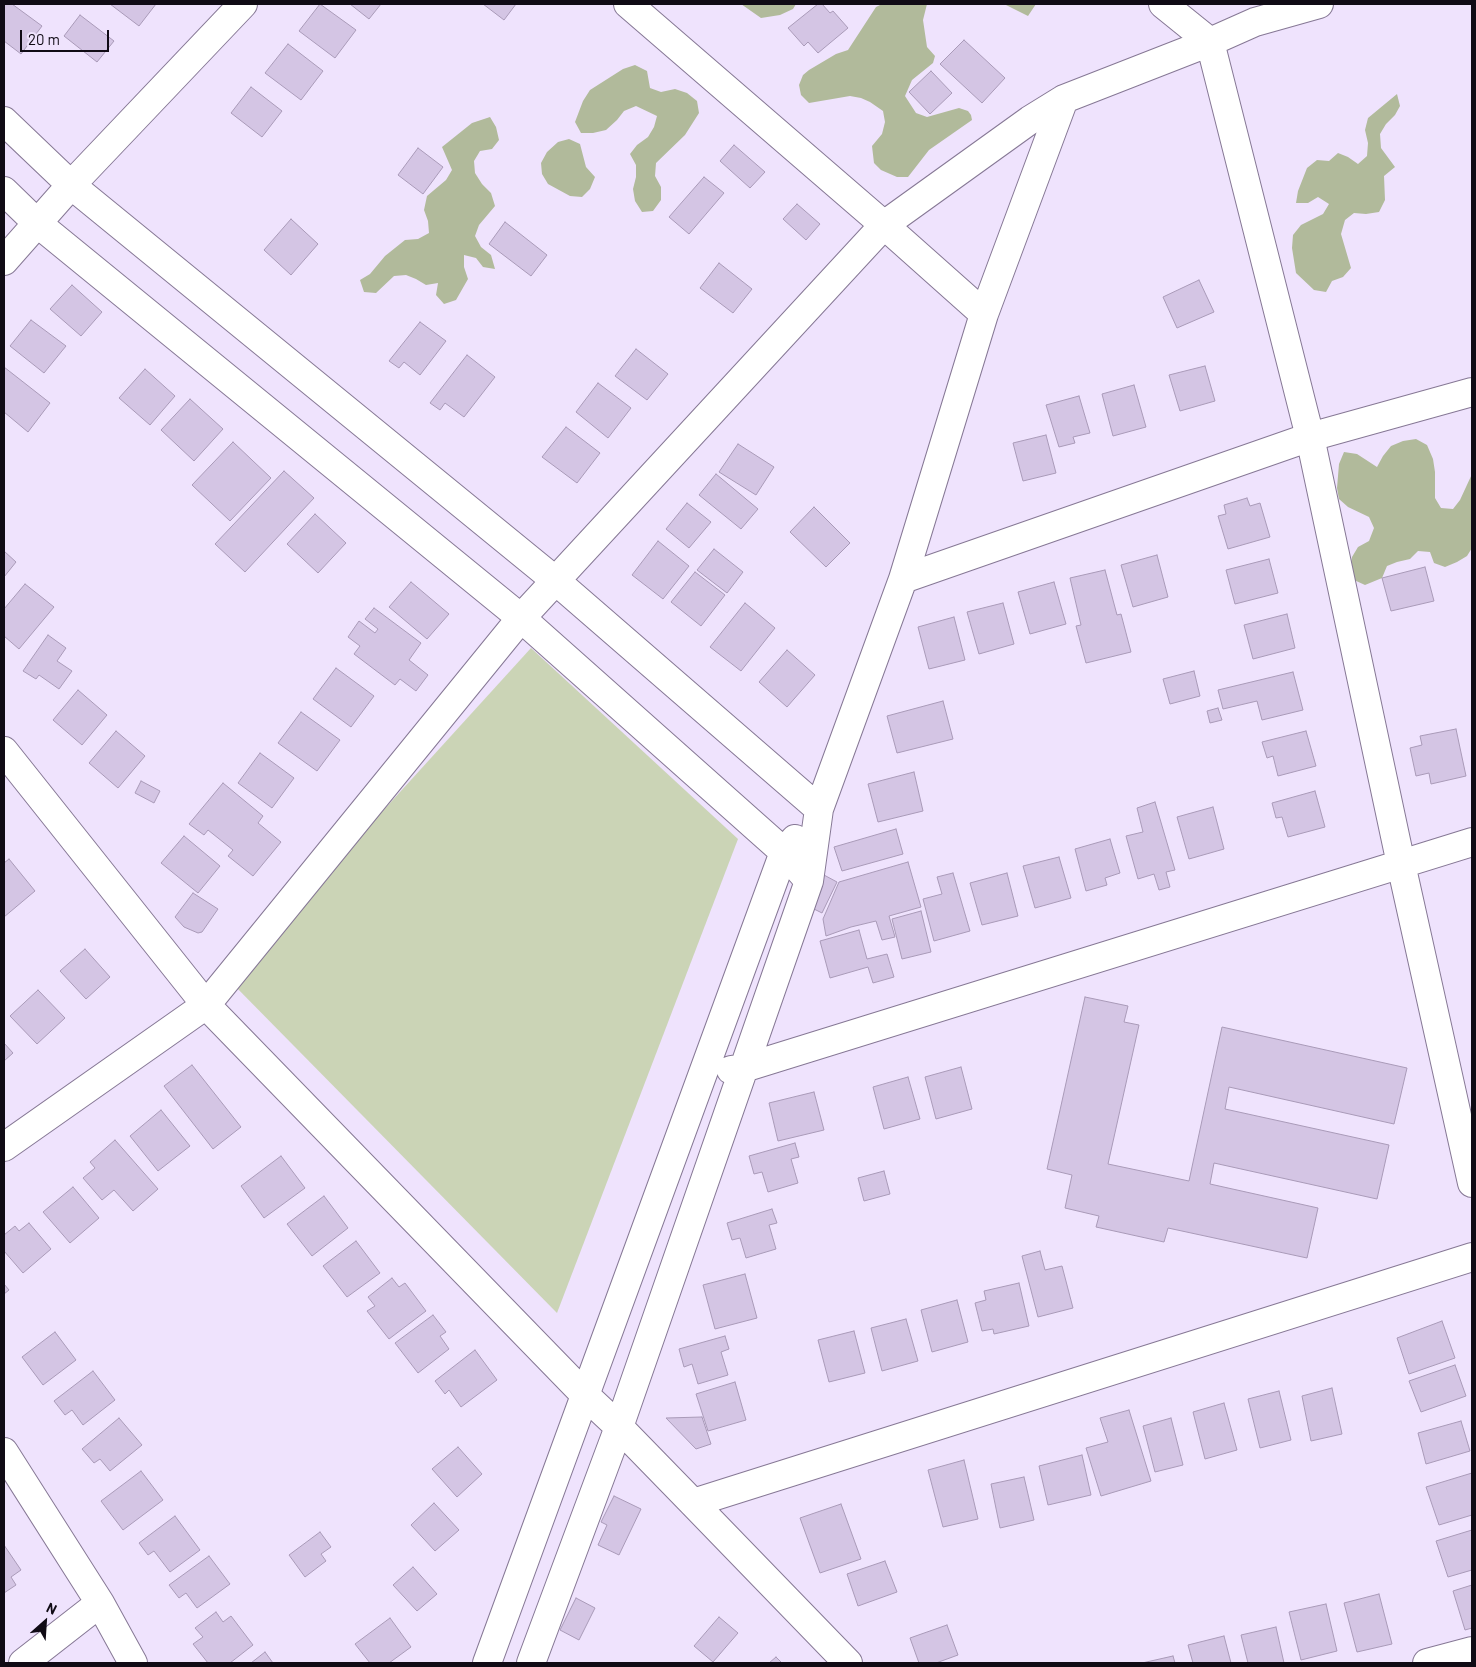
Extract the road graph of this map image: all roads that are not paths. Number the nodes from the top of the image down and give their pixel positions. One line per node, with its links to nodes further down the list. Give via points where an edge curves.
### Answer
1 (243, 4): 8 (street)
2 (628, 4): 11 (street)
3 (1164, 4): 5 (street)
4 (1319, 4): 5 (street, via 1255,22)
5 (1210, 42): 6 (street); 15 (street)
6 (1064, 99): 11 (street); 13 (street)
7 (4, 120): 8 (street)
8 (71, 186): 10 (street); 17 (street)
9 (4, 191): 10 (street)
10 (37, 223): 12 (street); 18 (street)
11 (884, 224): 13 (street); 17 (street)
12 (4, 261)
13 (984, 314): 16 (street)
14 (1472, 392): 15 (street)
15 (1310, 437): 16 (street); 23 (street)
16 (903, 579): 20 (street)
17 (556, 581): 18 (street); 20 (street)
18 (521, 618): 22 (street); 25 (street)
19 (4, 751): 25 (street)
20 (819, 809): 22 (street); 24 (street)
21 (1472, 842): 23 (street)
22 (784, 852): 24 (street); 27 (street)
23 (1401, 864): 26 (street); 29 (street)
24 (809, 881): 26 (street)
25 (206, 1005): 28 (street); 31 (street)
26 (744, 1068): 27 (street); 32 (street)
27 (703, 1075): 31 (street)
28 (4, 1147)
29 (1472, 1183)
30 (1472, 1257): 34 (street)
31 (586, 1396): 32 (street); 39 (street)
32 (619, 1428): 34 (street); 40 (street)
33 (4, 1452): 35 (street)
34 (693, 1502): 41 (street)
35 (100, 1603): 37 (street); 38 (street)
36 (1472, 1651): 42 (street)
37 (23, 1663)
38 (133, 1663)
39 (487, 1663)
40 (531, 1663)
41 (848, 1663)
42 (1428, 1663)

